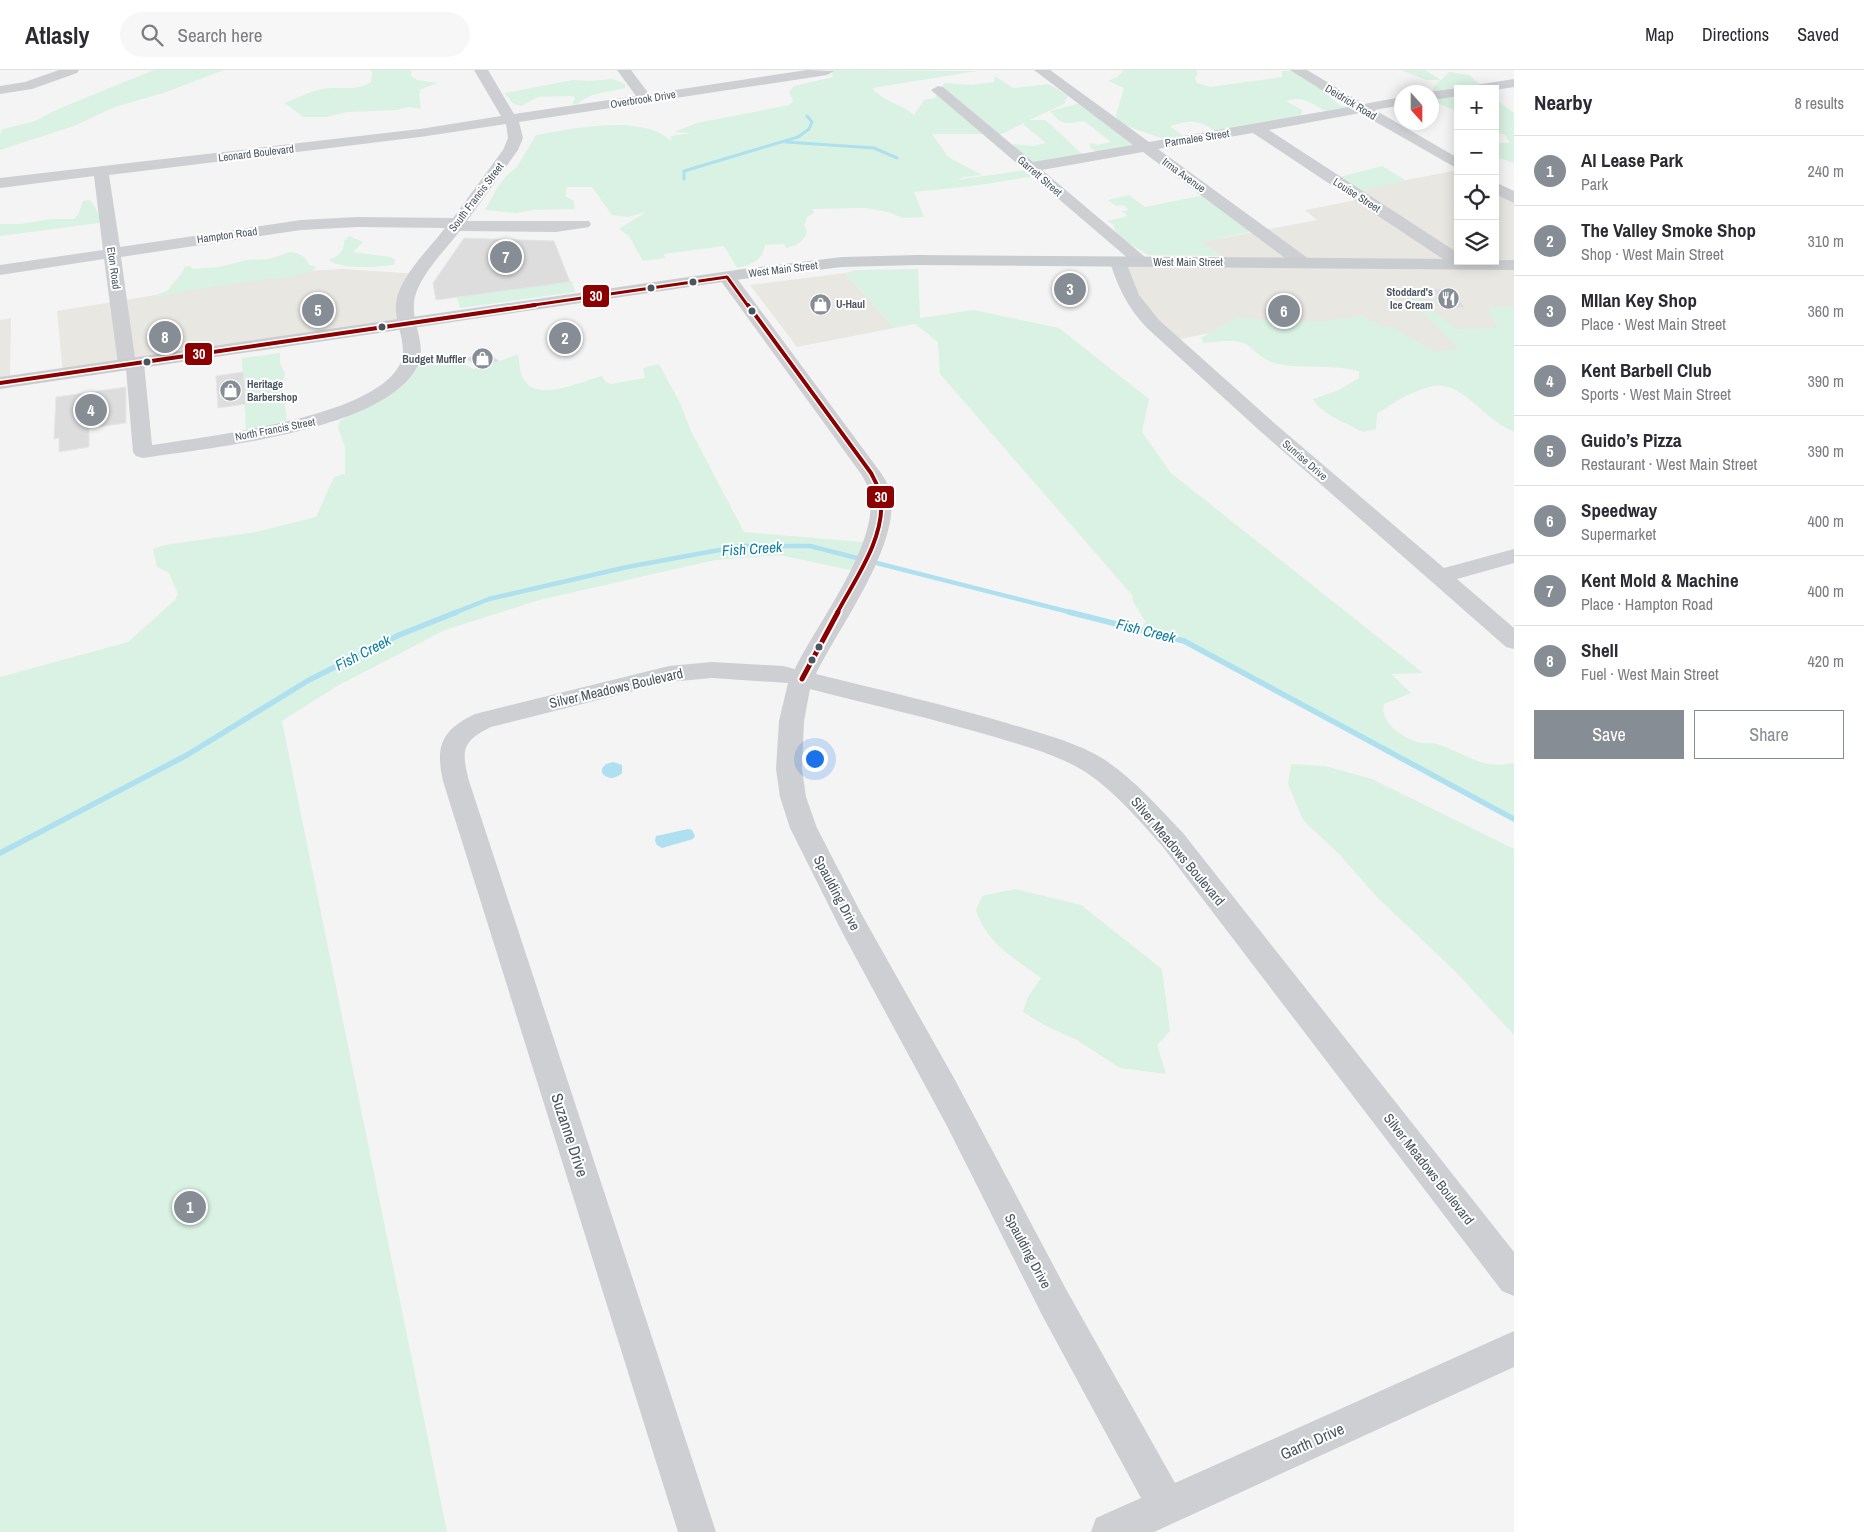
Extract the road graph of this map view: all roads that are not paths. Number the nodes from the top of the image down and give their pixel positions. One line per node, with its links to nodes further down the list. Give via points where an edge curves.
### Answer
1 (72, 70): 10 (street, via 27,86)
2 (481, 70): 17 (street, South Francis Street)
3 (624, 70): 14 (street)
4 (1041, 70): 19 (street, Irma Avenue)
5 (1297, 70): 16 (street, Deidrick Road)
6 (827, 71): 7 (street, Overbrook Drive)
7 (770, 74): 14 (street, Overbrook Drive)
8 (1514, 83): 9 (street)
9 (1499, 85)
10 (0, 90)
11 (938, 90): 21 (street, Garrett Street)
12 (1454, 93): 13 (street)
13 (1439, 95)
14 (645, 98): 17 (street, Overbrook Drive)
15 (1394, 102): 16 (street, Parmalee Street)
16 (1362, 108): 18 (street, Parmalee Street); 20 (street, Deidrick Road)
17 (510, 119): 22 (street, Leonard Boulevard, via 420,133); 27 (street, South Francis Street, via 516,133 513,146)
18 (1256, 128): 19 (street, Parmalee Street); 29 (street, Louise Street)
19 (1146, 147): 21 (street, Parmalee Street); 33 (street, Irma Avenue)
20 (1454, 162)
21 (1031, 166): 31 (street, Garrett Street)
22 (101, 171): 23 (street, Leonard Boulevard); 28 (street, Eton Road)
23 (0, 183)
24 (1499, 189): 25 (street)
25 (1514, 198)
26 (583, 224): 27 (street, Hampton Road, via 556,228)
27 (456, 225): 28 (street, Hampton Road, via 358,222 301,225); 38 (street, South Francis Street, via 406,296)
28 (111, 253): 36 (street, Hampton Road); 39 (street, Eton Road)
29 (1454, 258)
30 (1118, 262): 31 (main road, West Main Street); 37 (main road, West Main Street, via 868,261 819,264); 44 (street, Sunrise Drive, via 1127,292 1154,325)
31 (1143, 262): 33 (main road, West Main Street)
32 (1454, 262): 33 (main road, West Main Street)
33 (1303, 263)
34 (1499, 264): 35 (main road, West Main Street)
35 (1514, 265)
36 (0, 270)
37 (727, 277): 38 (main road, West Main Street); 42 (street, Spaulding Drive, via 879,488 881,511)
38 (406, 324): 39 (main road, West Main Street); 41 (street, North Francis Street, via 412,350 408,366 394,383 353,408 294,427)
39 (131, 364): 40 (main road, West Main Street); 41 (street, Eton Road)
40 (0, 383)
41 (143, 452)
42 (874, 543): 45 (street, Spaulding Drive)
43 (1514, 556): 44 (street)
44 (1439, 576): 46 (street, Sunrise Drive)
45 (854, 581): 47 (street, Spaulding Drive)
46 (1514, 641)
47 (802, 679): 48 (street, Silver Meadows Boulevard, via 737,670 670,674 484,720); 49 (street, Silver Meadows Boulevard, via 1045,743 1094,766 1133,797 1183,853); 51 (street, Spaulding Drive, via 790,744 793,796 804,829 1041,1277)
48 (457, 739): 52 (street, Suzanne Drive, via 450,754 456,781)
49 (1514, 1279)
50 (1514, 1349): 51 (street, Garth Drive)
51 (1167, 1506): 53 (street, Garth Drive)
52 (697, 1532)
53 (1110, 1532)

